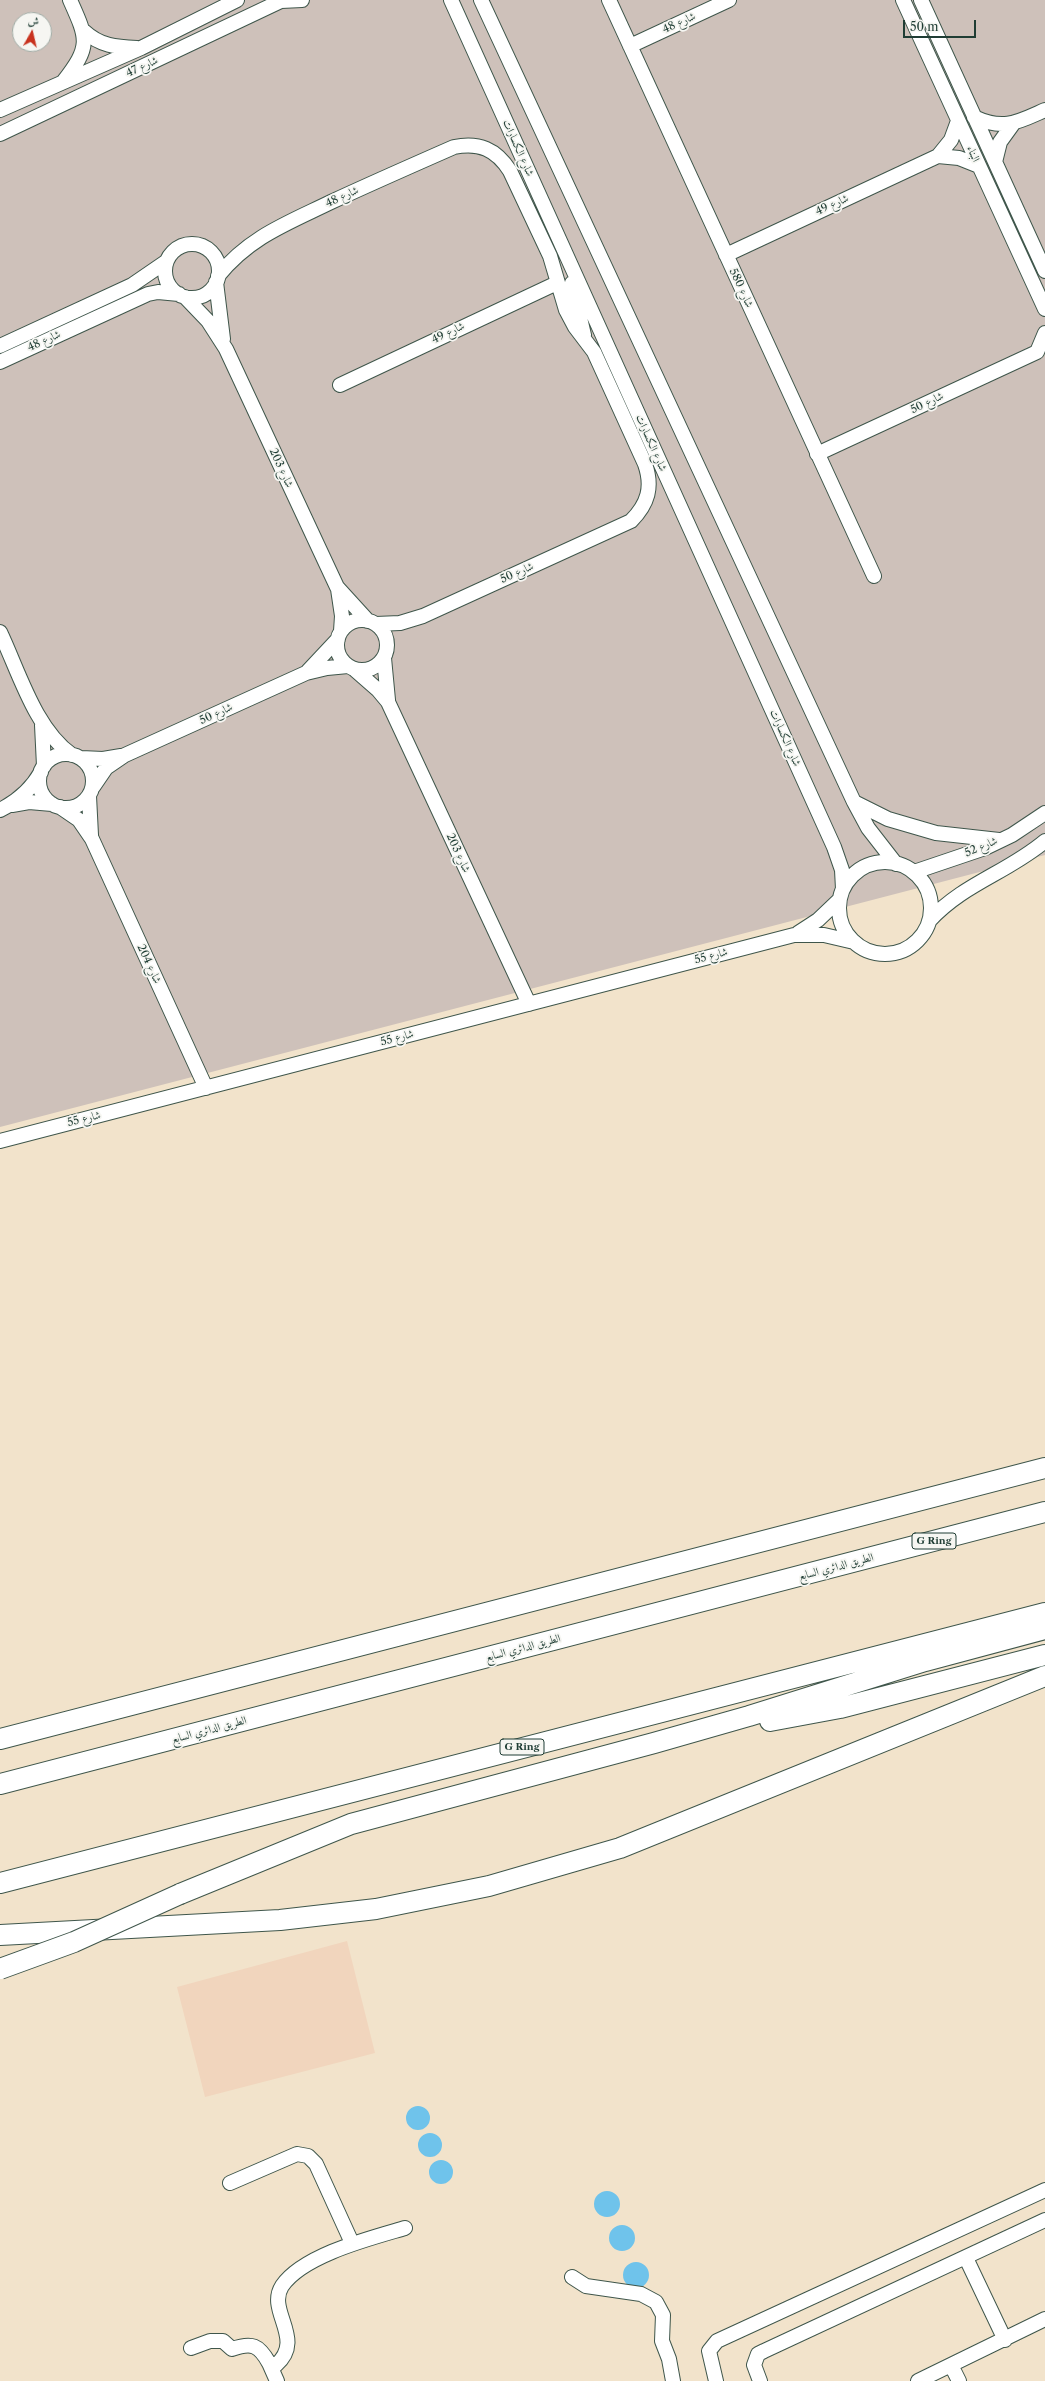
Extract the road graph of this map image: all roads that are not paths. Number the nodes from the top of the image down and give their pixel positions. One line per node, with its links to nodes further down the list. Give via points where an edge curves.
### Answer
1 (70, 0): 11 (street)
2 (237, 0): 13 (street, شارع 47)
3 (302, 0): 9 (street)
4 (450, 0): 27 (street, شارع الكسارات)
5 (609, 0): 12 (street, شارع 580)
6 (729, 0): 12 (street, شارع 48)
7 (903, 0): 18 (street, البناء)
8 (921, 0): 17 (street, البناء)
9 (282, 1): 20 (street, شارع 47)
10 (484, 3): 56 (street)
11 (84, 31): 13 (street, via 99,43 108,46); 14 (street, via 83,50 79,60)
12 (630, 46): 25 (street, شارع 580)
13 (141, 48): 14 (street, شارع 47)
14 (61, 85): 15 (street, شارع 47)
15 (0, 110)
16 (1045, 110): 19 (street)
17 (974, 117): 19 (street, via 993,124); 23 (street, البناء)
18 (958, 121): 22 (street, شارع 49, via 951,140); 24 (street, البناء)
19 (1013, 124): 23 (street, via 1000,142)
20 (0, 134)
21 (480, 146): 29 (street, شارع 48, via 454,147 271,231 245,247); 30 (street, شارع الكسارات, via 493,151 510,171 550,256)
22 (938, 156): 24 (street, via 959,158); 25 (street, شارع 49)
23 (995, 162): 28 (street, البناء)
24 (979, 166): 32 (street, البناء)
25 (726, 255): 40 (street, شارع 580)
26 (167, 261): 29 (street, via 180,247 199,246 215,257 219,270); 31 (street, via 166,280); 35 (street, شارع 48, via 132,285)
27 (568, 261): 34 (street); 65 (street, شارع الكسارات, via 834,847 842,870)
28 (1045, 271)
29 (217, 279): 31 (street, via 203,296); 36 (street, شارع 203, via 219,316)
30 (557, 283): 34 (street, شارع الكسارات, via 570,319); 39 (street, شارع 49)
31 (182, 296): 36 (street, شارع 203, via 208,321); 38 (street, شارع 48, via 158,292 148,294)
32 (1045, 309)
33 (1045, 333): 37 (street, شارع 50)
34 (586, 342): 41 (street, شارع الكسارات, via 594,352 645,464 649,476)
35 (0, 346)
36 (226, 349): 43 (street, شارع 203)
37 (1041, 352): 40 (street, شارع 50)
38 (0, 362)
39 (340, 385)
40 (817, 454): 42 (street, شارع 580)
41 (646, 501): 44 (street, شارع 50, via 640,512 620,527 423,616 400,623)
42 (874, 576)
43 (337, 587): 44 (street, شارع 203); 46 (street, شارع 203, via 342,616)
44 (372, 622): 46 (street, via 353,622); 47 (street, via 387,639 388,646)
45 (0, 632): 51 (street)
46 (339, 635): 48 (street, via 338,654); 49 (street, شارع 50)
47 (384, 658): 48 (street, via 368,670); 50 (street, شارع 203)
48 (351, 668): 49 (street, شارع 50); 50 (street, شارع 203, via 378,690)
49 (306, 673): 52 (street, شارع 50)
50 (388, 702): 69 (street, شارع 203)
51 (42, 722): 53 (street, via 54,740); 54 (street)
52 (125, 755): 53 (street, شارع 50, via 103,759); 55 (street, شارع 50, via 106,768)
53 (77, 756): 54 (street, via 61,754 51,758); 55 (street, via 92,771)
54 (42, 769): 57 (street, via 41,790); 58 (street, via 27,792)
55 (91, 791): 57 (street, via 76,806); 60 (street, شارع 204)
56 (854, 802): 61 (street, via 888,819 936,833); 63 (street, via 868,828)
57 (56, 806): 58 (street, via 30,802); 60 (street, شارع 204, via 79,820)
58 (4, 808)
59 (1045, 813): 61 (street, شارع 52)
60 (92, 839): 70 (street, شارع 204)
61 (999, 840): 64 (street, شارع 52, via 984,848)
62 (1045, 841): 66 (street, via 1022,859 954,897)
63 (896, 864): 64 (street); 65 (street, via 883,862 865,867 850,878)
64 (914, 872): 66 (street, via 928,894)
65 (841, 895): 67 (street, شارع 55, via 818,920); 68 (street, شارع الكسارات, via 839,915 844,930)
66 (929, 921): 68 (street, شارع الكسارات, via 920,937 897,952 888,954 870,951)
67 (794, 935): 68 (street, شارع 55, via 824,935); 69 (street, شارع 55)
68 (854, 942)
69 (529, 1004): 70 (street, شارع 55)
70 (206, 1088): 71 (street, شارع 55)
71 (0, 1141)
72 (1045, 1468): 78 (highway)
73 (1045, 1512): 80 (highway, الطريق الدائري السابع / G Ring)
74 (1045, 1613): 81 (highway, G Ring)
75 (1045, 1629): 79 (highway, via 925,1661)
76 (1045, 1655): 79 (highway, via 840,1708)
77 (1045, 1676): 82 (highway, via 620,1848 489,1886 376,1909 280,1920)
78 (0, 1739)
79 (654, 1743): 83 (highway, bridge, via 351,1824 180,1894 74,1942)
80 (0, 1784)
81 (0, 1883)
82 (0, 1935)
83 (0, 1969)
84 (230, 2183): 88 (street, via 297,2154 308,2156 316,2164)
85 (1045, 2190): 98 (street, via 717,2341 709,2351)
86 (1045, 2220): 89 (street)
87 (405, 2228): 88 (street)
88 (352, 2243): 94 (street, via 300,2270 282,2286 278,2303 289,2340 284,2359 276,2365)
89 (966, 2258): 92 (street); 99 (street, via 758,2354 754,2365)
90 (572, 2277): 97 (street, via 586,2286 641,2294 656,2302 663,2315 662,2341)
91 (1045, 2319): 92 (street)
92 (1005, 2340): 95 (street)
93 (190, 2348): 94 (street, via 210,2341 224,2341 232,2349 249,2344 261,2350)
94 (269, 2363): 96 (street)
95 (951, 2365): 100 (street); 101 (street)
96 (277, 2381)
97 (673, 2381)
98 (716, 2381)
99 (760, 2381)
100 (918, 2381)
101 (959, 2381)

